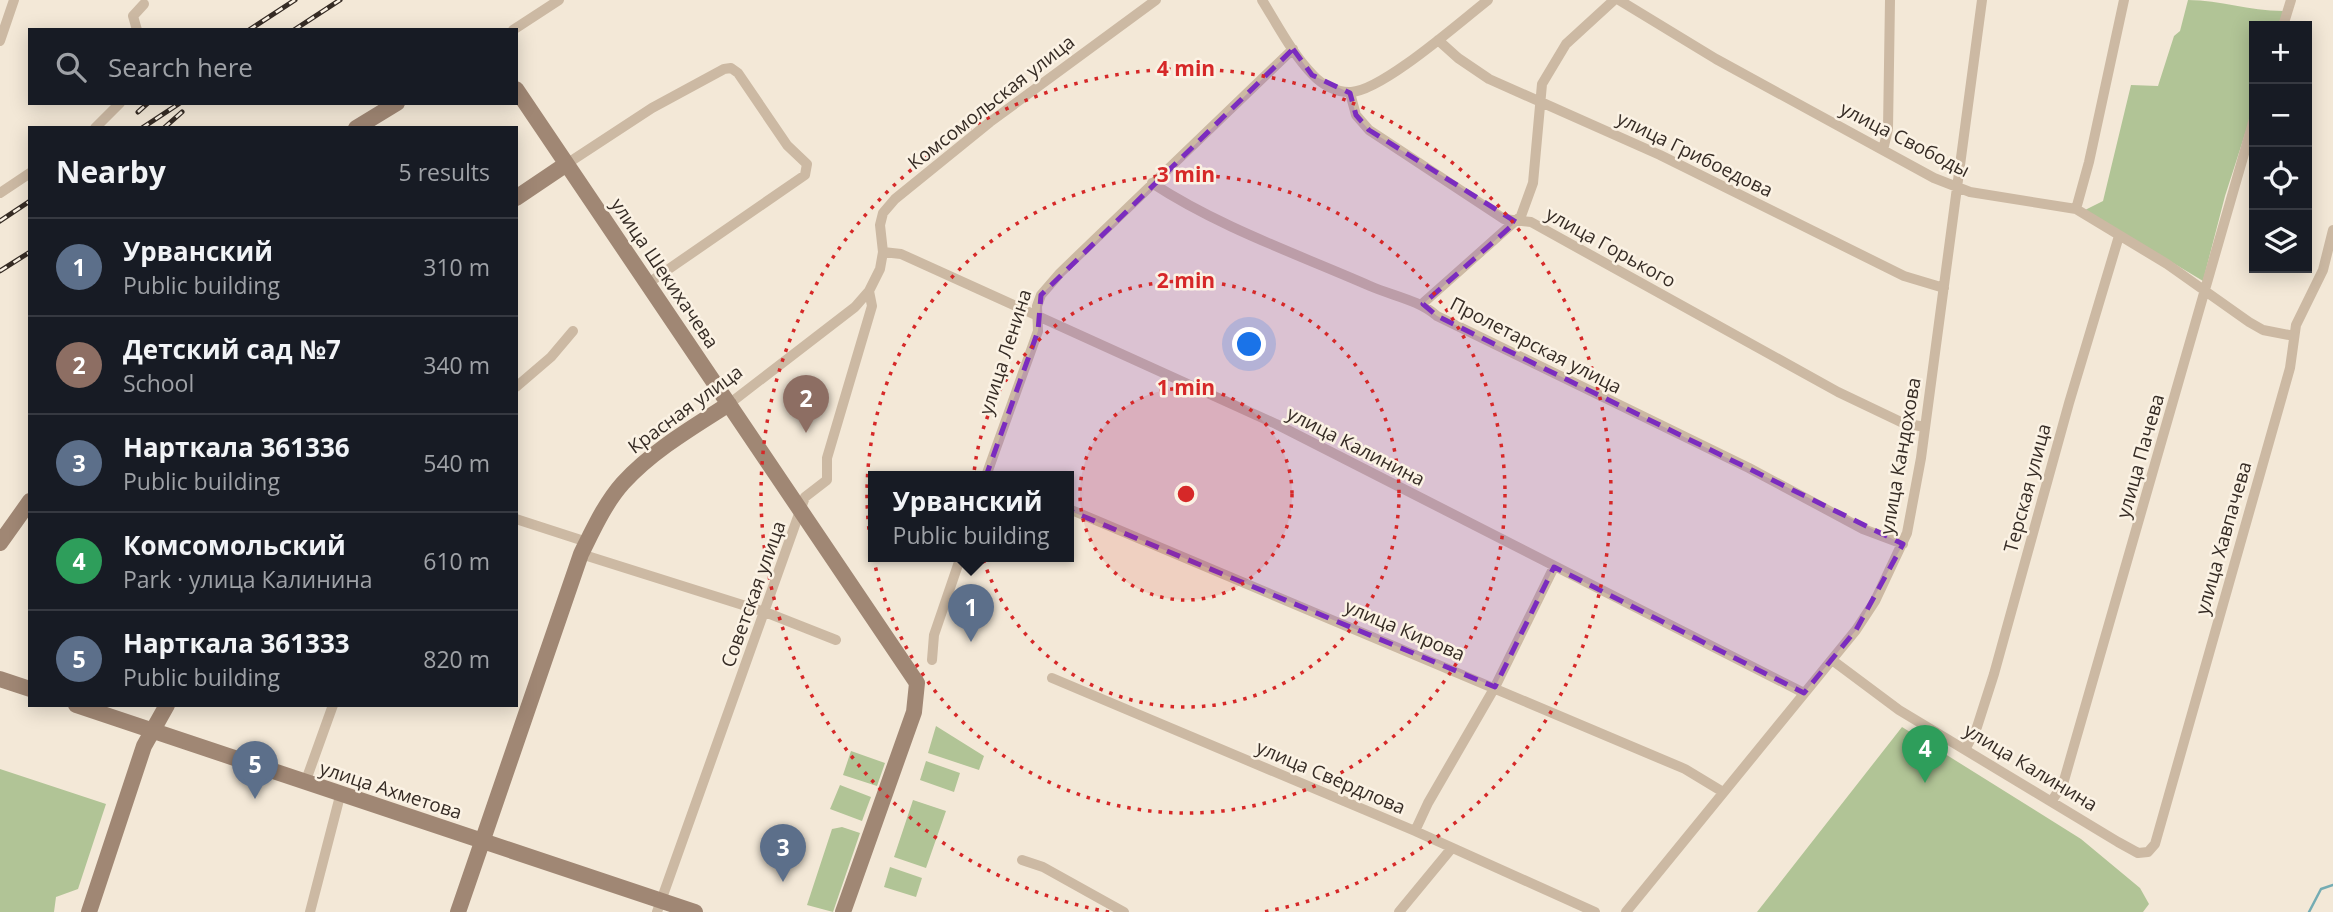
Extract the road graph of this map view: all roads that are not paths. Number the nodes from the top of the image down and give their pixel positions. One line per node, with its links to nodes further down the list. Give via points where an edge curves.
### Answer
1 (14, 0): 16 (street)
2 (559, 0): 15 (street)
3 (1156, 0): 38 (street, Комсомольская улица, via 990,122 895,199 880,225)
4 (1262, 0): 18 (street)
5 (1488, 0): 17 (street)
6 (1614, 0): 21 (street, via 1557,55)
7 (1619, 0): 27 (street, улица Свободы)
8 (1890, 0): 27 (street, via 1888,129)
9 (1982, 0): 31 (street, улица Кандохова)
10 (2124, 0): 34 (street)
11 (2291, 0): 13 (street)
12 (144, 4): 14 (street, via 134,16)
13 (2285, 21)
14 (137, 28)
15 (516, 28)
16 (0, 40)
17 (1438, 40): 20 (street, via 1375,84); 21 (street, улица Грибоедова, via 1477,72)
18 (1293, 49): 20 (street, via 1318,79); 30 (street, улица Ленина)
19 (518, 92): 28 (street, улица Шекихачева)
20 (1350, 93): 35 (street, улица Горького, via 1356,115 1369,130)
21 (1539, 99): 35 (street, via 1533,183); 40 (street, улица Грибоедова, via 1904,276)
22 (118, 105): 24 (street)
23 (394, 105): 25 (street)
24 (97, 126)
25 (359, 126)
26 (2249, 138): 42 (street, улица Пачева)
27 (1883, 150): 31 (street, улица Свободы)
28 (565, 165): 33 (street); 39 (street, улица Шекихачева); 39 (street, via 652,108 731,68 787,145 803,158 807,169 801,177)
29 (28, 174): 32 (street)
30 (1152, 183): 43 (street, Пролетарская улица, via 1281,249 1386,294); 44 (street, улица Ленина, via 1041,295)
31 (1956, 187): 34 (street, улица Свободы); 40 (street, улица Кандохова)
32 (0, 193)
33 (518, 197)
34 (2076, 209): 37 (street, улица Свободы)
35 (1516, 222): 43 (street); 49 (street, улица Горького, via 1535,224 1838,392 1903,423)
36 (2333, 230): 46 (street, улица Хавпачева, via 2323,270)
37 (2119, 236): 42 (street, улица Свободы); 73 (street, Терская улица, via 1994,674)
38 (883, 252): 41 (street, Красная улица); 44 (street, улица Калинина, via 901,254)
39 (647, 284): 48 (street, улица Шекихачева)
40 (1944, 288): 49 (street, улица Кандохова)
41 (869, 291): 48 (street, Красная улица, via 855,307); 52 (street, Советская улица, via 872,306 827,458 827,480 805,497)
42 (2206, 292): 46 (street, улица Свободы, via 2263,330); 77 (street, улица Пачева, via 2066,775)
43 (1422, 304): 56 (street, Пролетарская улица, via 1437,316 1749,468 1863,529)
44 (1037, 315): 50 (street, улица Ленина, via 1038,331); 59 (street, улица Калинина, via 1276,424)
45 (573, 331): 47 (street)
46 (2294, 336): 81 (street, улица Хавпачева, via 2290,368 2155,844)
47 (518, 385)
48 (729, 404): 52 (street, улица Шекихачева); 57 (street, Красная улица, via 623,484)
49 (1925, 427): 56 (street, улица Кандохова)
50 (988, 471)
51 (28, 504): 55 (street)
52 (802, 511): 60 (street, Советская улица); 88 (street, улица Шекихачева, via 912,671 918,690)
53 (1074, 511): 66 (street, улица Кирова)
54 (518, 520): 57 (street)
55 (0, 543)
56 (1903, 544): 63 (street, улица Кандохова, via 1875,601)
57 (584, 548): 60 (street); 79 (street, Красная улица)
58 (959, 562): 62 (street, via 934,635)
59 (1554, 568): 66 (street); 68 (street, улица Калинина)
60 (765, 612): 61 (street); 83 (street, Советская улица)
61 (835, 640)
62 (932, 660)
63 (1832, 660): 68 (street, улица Кандохова); 73 (street, улица Калинина, via 1899,710)
64 (1052, 678): 78 (street, улица Свердлова)
65 (0, 679): 67 (street)
66 (1494, 687): 75 (street, улица Кирова, via 1685,769); 78 (street)
67 (28, 688)
68 (1804, 693): 75 (street, улица Кандохова)
69 (82, 707): 72 (street, улица Ахметова)
70 (166, 707): 72 (street)
71 (331, 707): 74 (street)
72 (152, 731): 74 (street, улица Ахметова); 84 (street)
73 (1966, 748): 77 (street, улица Калинина)
74 (305, 783): 76 (street, улица Ахметова)
75 (1723, 792): 92 (street, улица Кандохова)
76 (340, 796): 79 (street, улица Ахметова); 85 (street)
77 (2053, 799): 81 (street, улица Калинина, via 2118,842)
78 (1415, 831): 80 (street, улица Свердлова)
79 (481, 841): 83 (street, улица Ахметова); 86 (street, Красная улица)
80 (1451, 849): 90 (street); 91 (street, улица Свердлова)
81 (2145, 853)
82 (1022, 860): 89 (street)
83 (659, 906): 87 (street, улица Ахметова)
84 (89, 912)
85 (310, 912)
86 (458, 912)
87 (695, 912)
88 (843, 912)
89 (1124, 912)
90 (1399, 912)
91 (1595, 912)
92 (1626, 912)

